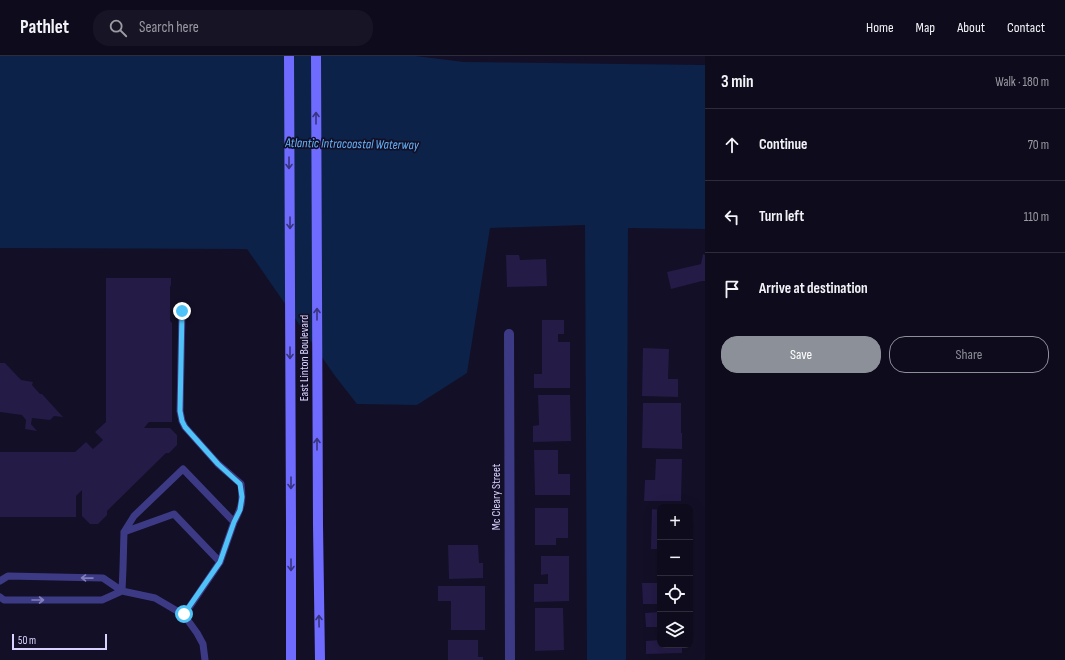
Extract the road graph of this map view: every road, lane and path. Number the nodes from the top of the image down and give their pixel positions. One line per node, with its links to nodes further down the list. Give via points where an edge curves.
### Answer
1 (289, 56): 13 (main road, East Linton Boulevard, one-way to 13)
2 (316, 56): 14 (main road, East Linton Boulevard, one-way to 2)
3 (182, 311): 5 (lane, via 182,421 218,464 240,484 241,504)
4 (509, 334): 15 (street, Mc Cleary Street)
5 (234, 522): 6 (lane, via 183,469 134,516); 7 (lane)
6 (124, 532): 7 (lane, via 174,514); 9 (lane)
7 (220, 562): 11 (lane)
8 (0, 580): 9 (lane, one-way to 8, via 104,578 8,576)
9 (122, 591): 10 (lane, one-way to 9, via 4,600 102,600); 11 (lane, via 155,598)
10 (0, 597)
11 (184, 614): 12 (lane, via 203,644)
12 (205, 660)
13 (291, 660)
14 (320, 660)
15 (510, 660)

